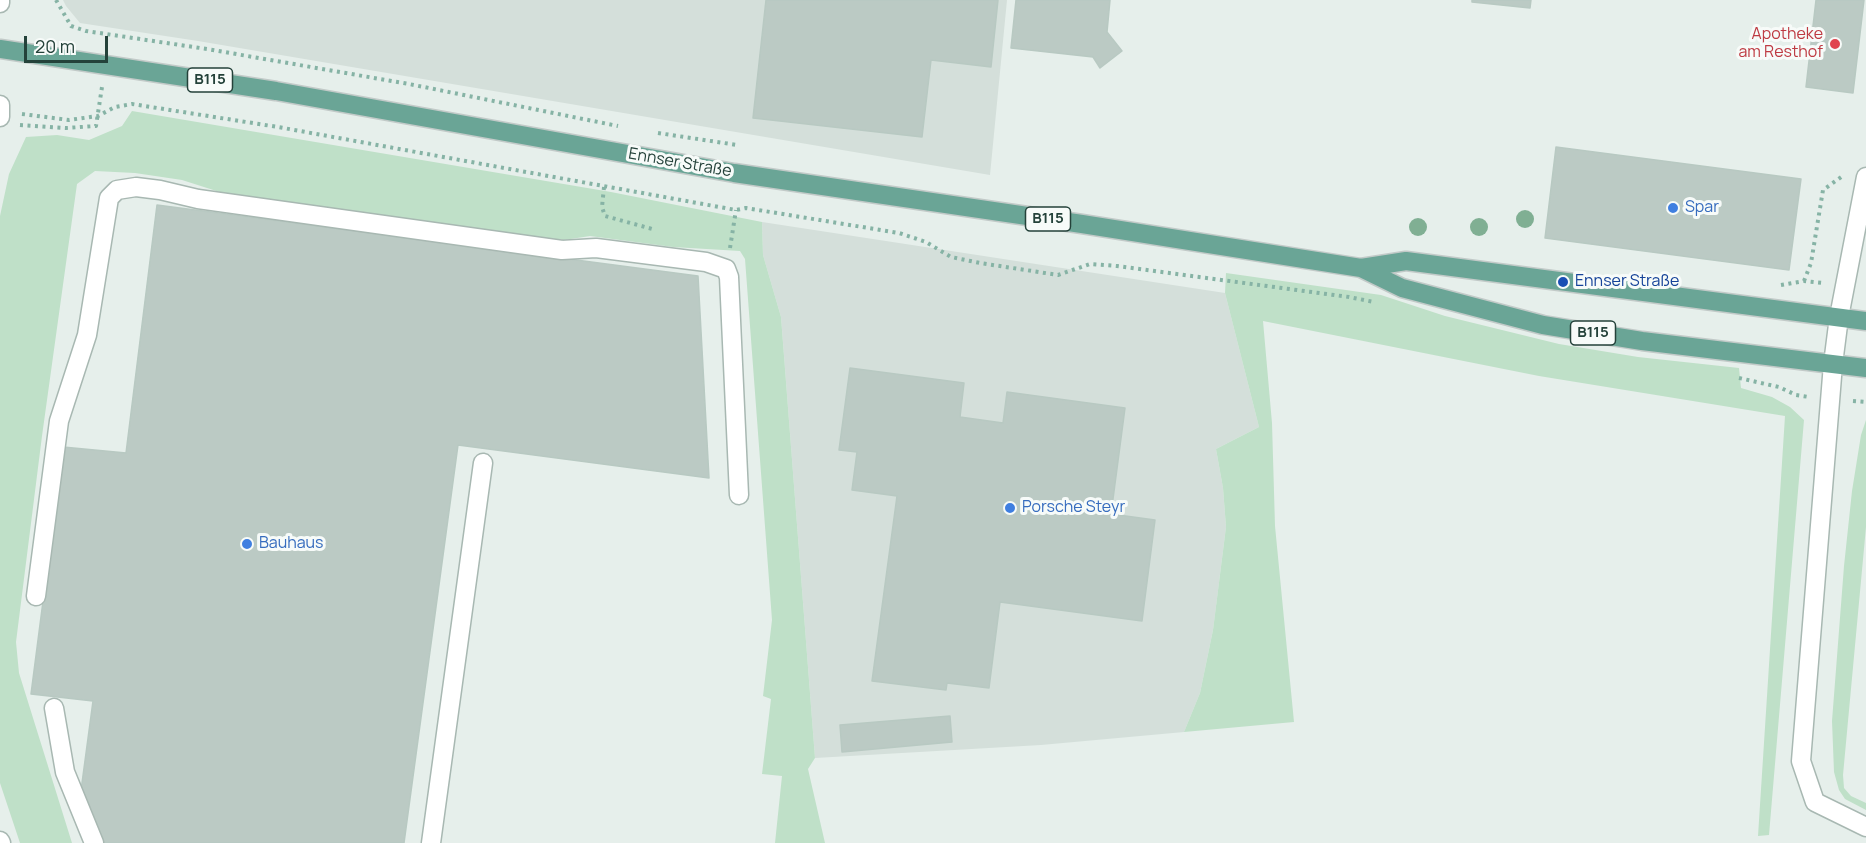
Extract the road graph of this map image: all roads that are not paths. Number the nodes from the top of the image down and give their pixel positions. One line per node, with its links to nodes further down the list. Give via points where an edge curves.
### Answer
1 (0, 49): 6 (main road, Ennser Straße / B115, via 276,91 734,173)
2 (0, 105): 3 (street)
3 (1, 111): 4 (street)
4 (8, 121)
5 (1857, 174): 7 (street)
6 (1361, 268): 7 (main road, Ennser Straße / B115, via 1406,261); 9 (main road, Ennser Straße / B115, via 1402,288 1543,325)
7 (1839, 317): 8 (main road, Ennser Straße / B115); 9 (street)
8 (1866, 321)
9 (1833, 364): 10 (main road, Ennser Straße / B115); 15 (street, via 1801,761 1815,802)
10 (1866, 368)
11 (483, 463): 17 (street)
12 (739, 495): 13 (street, via 726,269 706,261 596,248 562,250 136,187 117,190 109,198 87,335 59,421)
13 (36, 596)
14 (54, 708): 16 (street, via 65,772)
15 (1866, 827)
16 (94, 843)
17 (431, 843)

